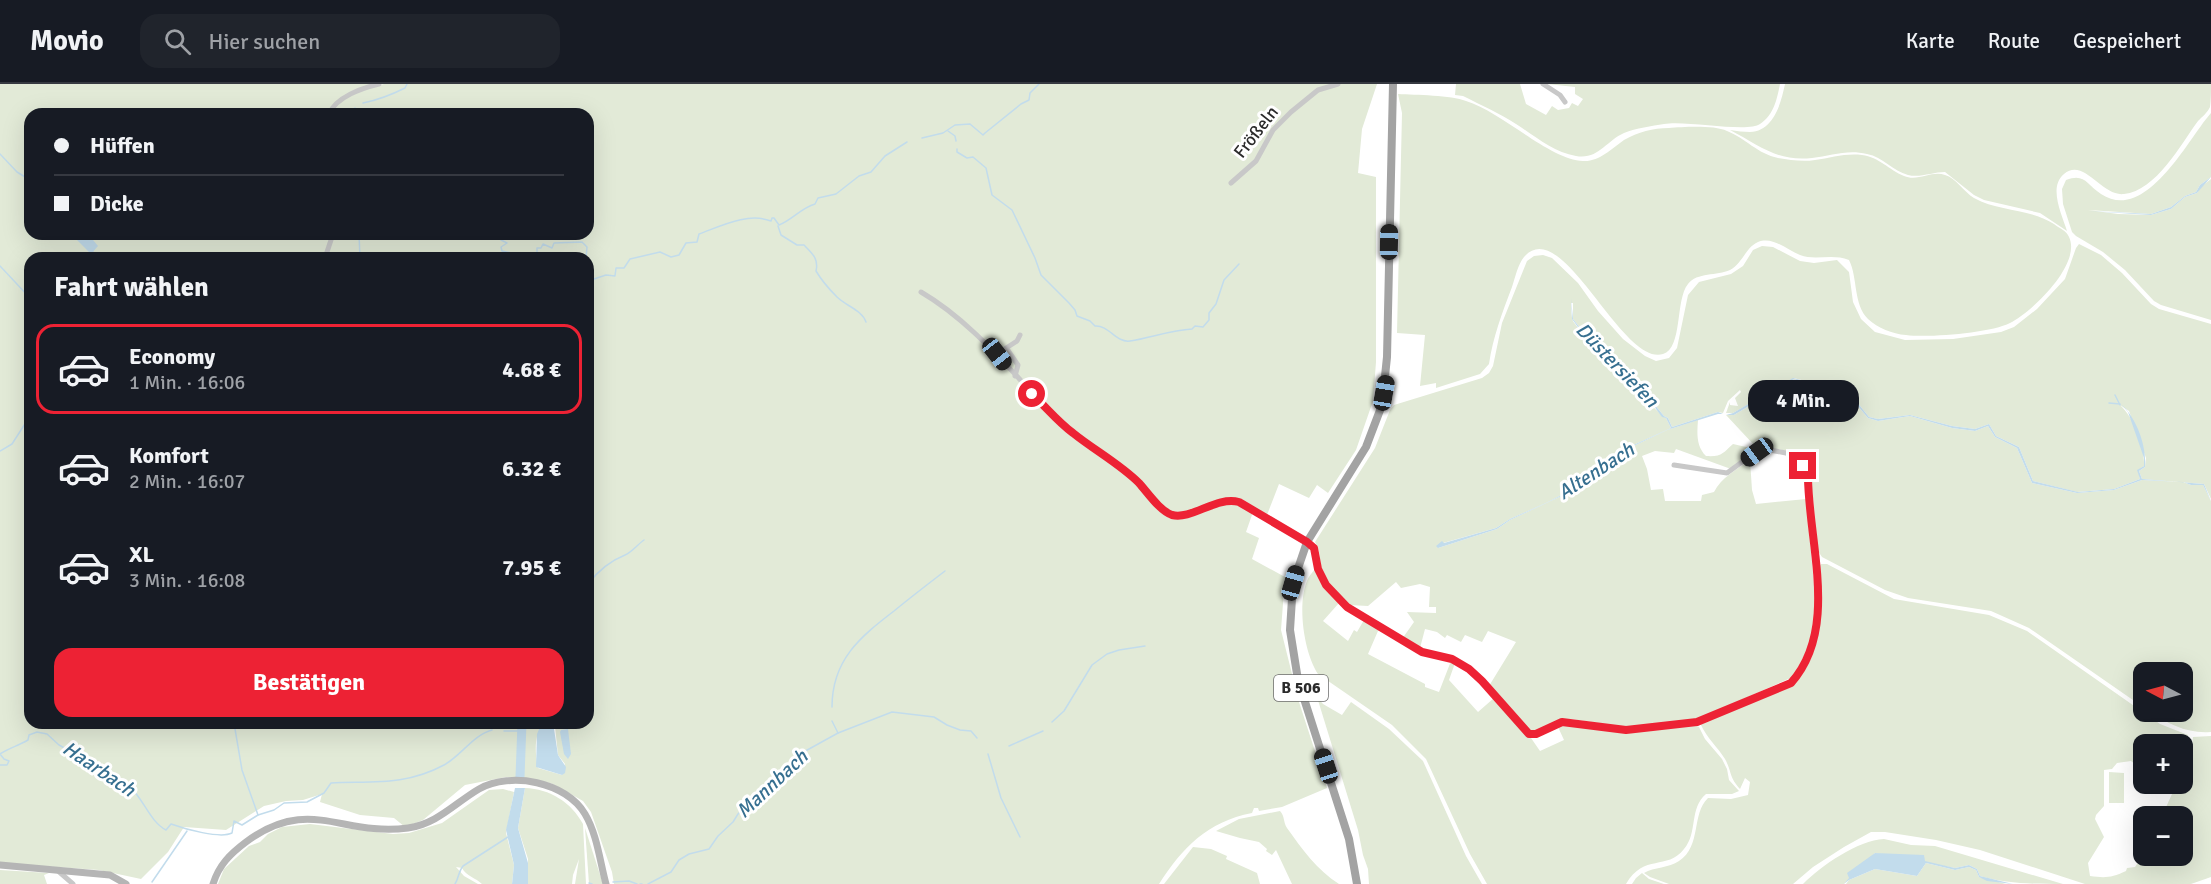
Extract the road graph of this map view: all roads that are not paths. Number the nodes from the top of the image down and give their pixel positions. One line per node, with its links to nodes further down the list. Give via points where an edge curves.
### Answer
1 (379, 84): 6 (street, via 362,89)
2 (1338, 84): 7 (street, Frößeln, via 1318,90 1291,112 1273,130 1256,161)
3 (1543, 84): 5 (street)
4 (1393, 91): 16 (main road, B 506, via 1386,381 1375,426 1365,447)
5 (1565, 102)
6 (332, 108)
7 (1231, 183)
8 (921, 292): 11 (street, via 937,301)
9 (1020, 335): 10 (street)
10 (1007, 350): 11 (street); 12 (street, via 1018,365)
11 (997, 354): 12 (street)
12 (1015, 376): 16 (street, via 1070,431 1130,475 1166,512 1182,515 1233,500)
13 (1753, 447): 14 (street)
14 (1761, 448): 15 (street, via 1727,473); 17 (street, via 1796,458 1808,478 1818,592 1816,636 1807,660 1791,683 1697,722 1626,730 1562,722 1529,734 1476,675 1452,659 1422,652 1347,607 1326,585)
15 (1674, 465)
16 (1307, 542): 17 (street, via 1314,548); 25 (main road, B 506, via 1293,583 1290,630 1298,680 1349,839)
17 (1317, 564): 18 (street)
18 (1310, 567)
19 (0, 865): 20 (main road)
20 (56, 869): 21 (street); 22 (main road, via 110,875)
21 (73, 884)
22 (126, 884)
23 (213, 884): 24 (main road, via 220,866 231,855 258,833 282,822 311,818 373,828 409,828 441,816 484,787 524,781 559,791 584,812)
24 (606, 884)
25 (1357, 884)

